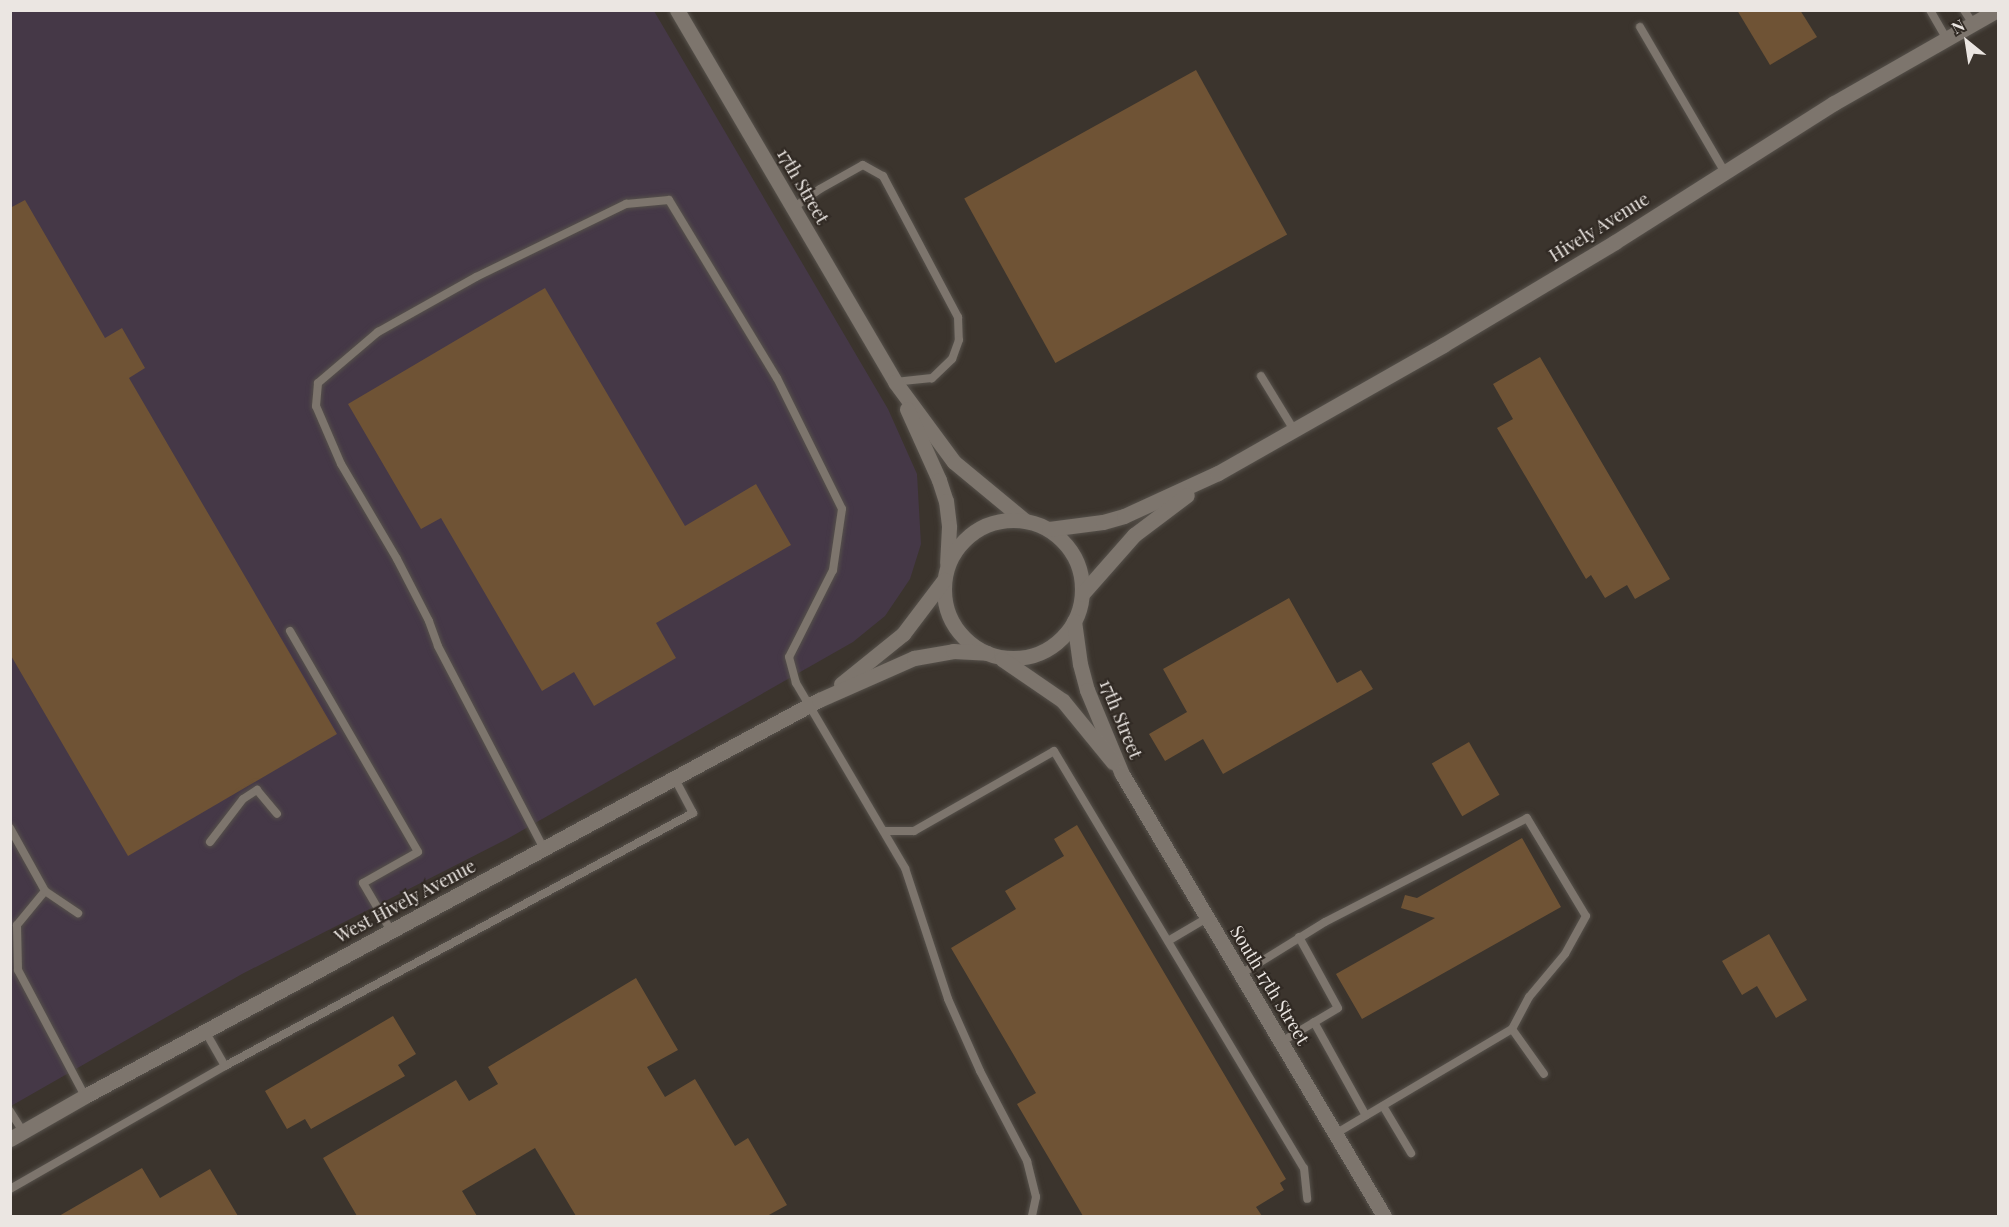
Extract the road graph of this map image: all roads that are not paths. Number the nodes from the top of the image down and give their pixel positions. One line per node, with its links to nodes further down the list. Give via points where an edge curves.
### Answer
1 (677, 10): 8 (street, 17th Street)
2 (1930, 10): 6 (lane)
3 (1997, 10): 4 (street, Hively Avenue)
4 (1968, 17): 6 (street, Hively Avenue)
5 (1640, 27): 7 (lane)
6 (1946, 38): 7 (street, Hively Avenue)
7 (1724, 171): 11 (street, Hively Avenue, via 1595,254)
8 (793, 208): 10 (street, 17th Street); 10 (lane, via 863,165 884,176 958,317 959,340 952,360 932,378)
9 (1261, 376): 11 (lane)
10 (895, 382): 13 (street, 17th Street, via 954,462); 15 (street, 17th Street, via 946,501 949,527)
11 (1294, 430): 12 (street, Hively Avenue)
12 (1218, 473): 14 (street, Hively Avenue, via 1124,516); 16 (street, Hively Avenue, via 1134,535)
13 (1024, 520): 14 (street); 15 (street, via 997,521 974,531 958,547)
14 (1049, 529): 16 (street, via 1075,557)
15 (945, 574): 19 (street, via 945,605 957,630 966,640); 20 (street, via 903,634)
16 (1082, 594): 17 (street)
17 (1074, 621): 19 (street, via 1060,639 1040,652 1019,657); 21 (street, 17th Street, via 1087,690)
18 (290, 631): 31 (lane, via 418,852 363,883)
19 (993, 655): 20 (street, via 953,651 914,658); 21 (street, 17th Street, via 1063,701)
20 (814, 703): 22 (street, West Hively Avenue); 25 (lane); 27 (lane, via 796,683 789,657 833,570 842,509 777,378 669,200 626,204 476,277 378,332 318,383 316,406 341,464 397,559)
21 (1122, 774): 30 (street, South 17th Street)
22 (674, 778): 27 (street, West Hively Avenue); 39 (lane, via 693,813)
23 (277, 813): 26 (lane, via 257,790 243,799)
24 (10, 828): 28 (lane)
25 (885, 831): 33 (lane, via 914,831 1054,751); 50 (lane, via 905,868 948,999 1027,1161 1035,1197)
26 (210, 842)
27 (544, 849): 31 (street, West Hively Avenue)
28 (45, 891): 29 (lane); 41 (lane, via 17,925 18,970)
29 (78, 913)
30 (1207, 918): 33 (lane); 34 (street, South 17th Street)
31 (390, 931): 37 (street, West Hively Avenue)
32 (1299, 937): 34 (lane); 35 (lane, via 1338,1008); 36 (lane, via 1527,818 1586,916 1565,954 1529,997)
33 (1168, 941): 49 (lane, via 1304,1168)
34 (1241, 974): 38 (street, South 17th Street)
35 (1314, 1022): 38 (lane); 44 (lane)
36 (1512, 1029): 40 (lane); 42 (lane)
37 (205, 1031): 39 (lane); 41 (street, West Hively Avenue)
38 (1281, 1042): 45 (street, South 17th Street)
39 (225, 1066): 48 (lane)
40 (1544, 1074)
41 (85, 1096): 46 (street, West Hively Avenue)
42 (1383, 1106): 44 (lane); 47 (lane)
43 (10, 1111): 46 (lane)
44 (1366, 1116): 45 (lane)
45 (1335, 1134): 51 (street, South 17th Street)
46 (17, 1136)
47 (1412, 1153)
48 (10, 1189)
49 (1307, 1199)
50 (1032, 1216)
51 (1384, 1216)

